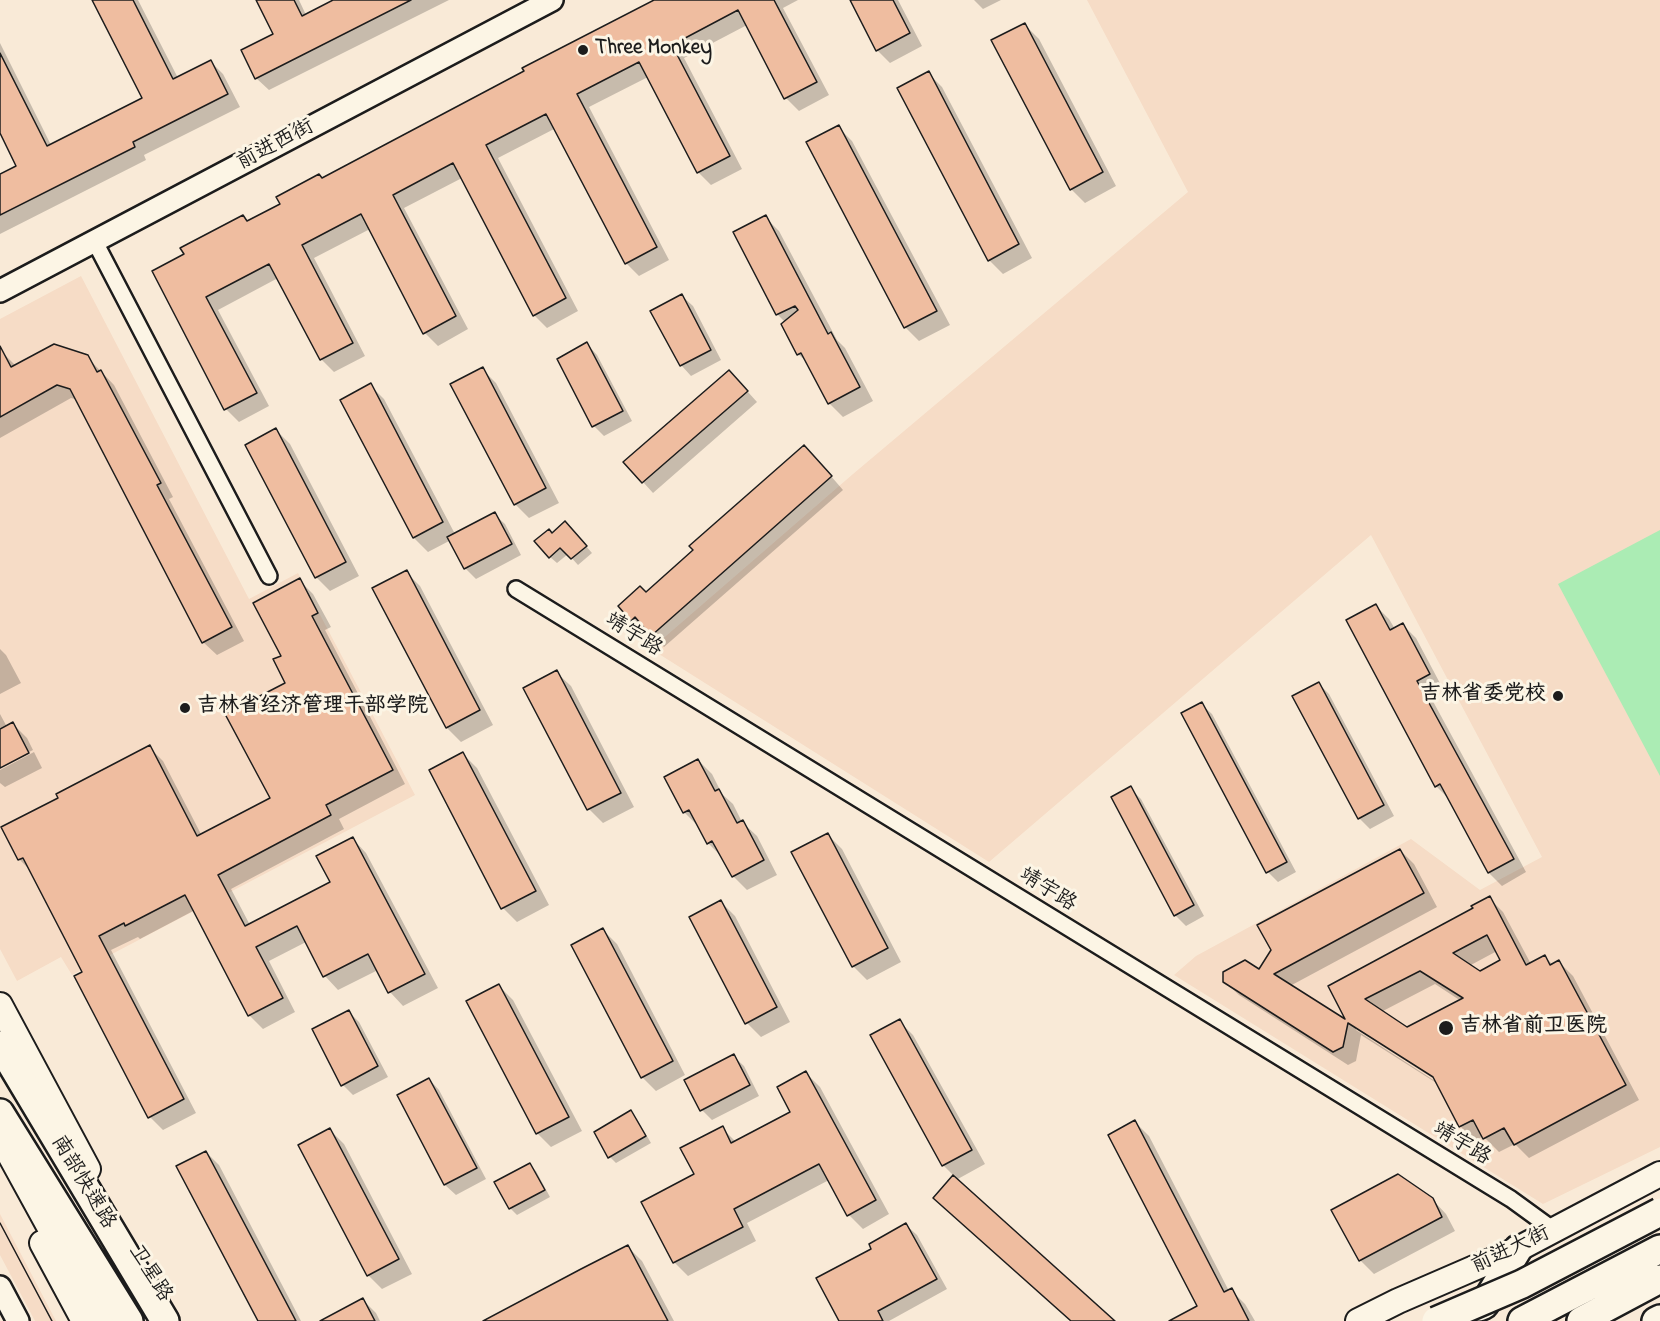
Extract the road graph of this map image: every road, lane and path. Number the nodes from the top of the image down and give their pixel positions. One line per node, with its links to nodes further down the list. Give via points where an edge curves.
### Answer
1 (552, 0): 2 (street, 前进西街)
2 (94, 242): 3 (street, 前进西街); 4 (street)
3 (0, 291)
4 (269, 576)
5 (516, 589): 13 (street, 靖宇路, via 1511,1199)
6 (0, 1005): 23 (main road, 卫星路, via 121,1230)
7 (0, 1045): 22 (highway, 南部快速路)
8 (0, 1114): 20 (highway); 21 (highway, 南部快速路)
9 (0, 1137): 20 (main road, via 51,1230)
10 (0, 1160): 19 (main road)
11 (1660, 1174): 13 (main road, 前进大街)
12 (1660, 1212): 25 (highway, bridge, via 1522,1284)
13 (1555, 1231): 14 (main road, 前进大街)
14 (1518, 1249): 24 (main road, 前进大街); 26 (highway, via 1484,1305)
15 (1660, 1249): 27 (highway)
16 (1660, 1279): 28 (highway)
17 (0, 1287): 18 (street)
18 (18, 1321)
19 (84, 1321)
20 (109, 1321)
21 (129, 1321)
22 (165, 1321)
23 (178, 1321)
24 (1358, 1321)
25 (1436, 1321)
26 (1455, 1321)
27 (1522, 1321)
28 (1581, 1321)

